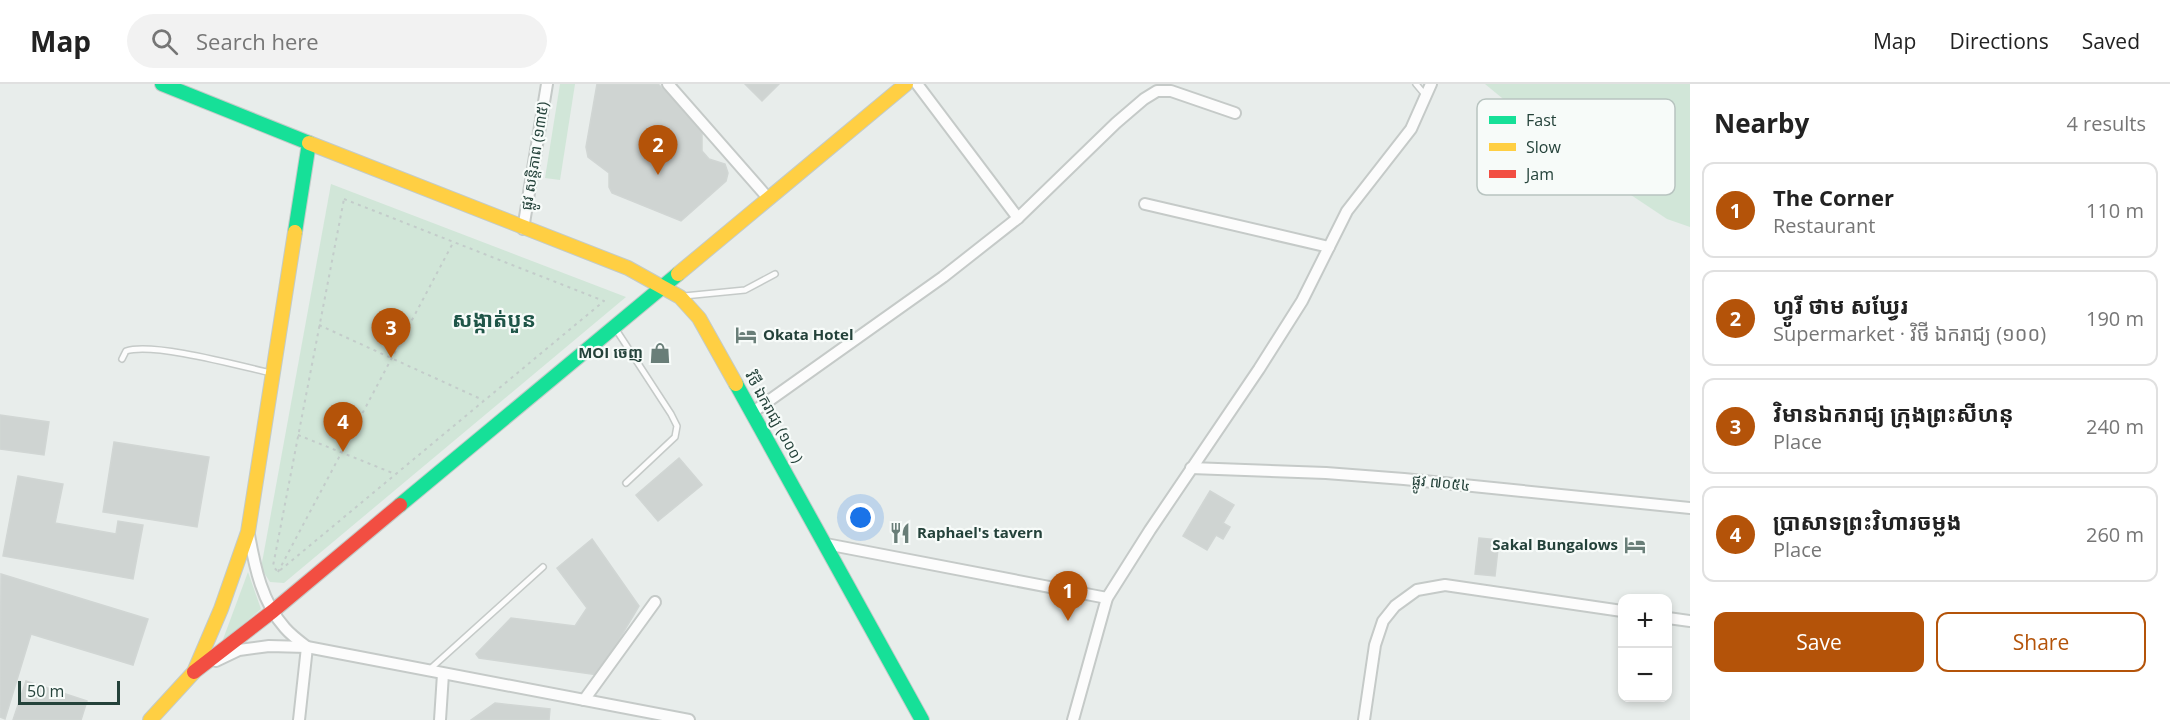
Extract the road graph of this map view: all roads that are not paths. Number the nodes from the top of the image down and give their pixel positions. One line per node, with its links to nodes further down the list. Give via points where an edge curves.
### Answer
1 (162, 84): 10 (street, វិថី ឯករាជ្យ (១០០))
2 (547, 84): 14 (street, ផ្លូវ សន្តិភាព (១៣៥))
3 (668, 84): 11 (street)
4 (906, 84): 11 (street)
5 (917, 84): 13 (street)
6 (1416, 84): 8 (lane)
7 (1431, 84): 8 (street)
8 (1426, 97): 15 (street, via 1411,129 1347,211)
9 (1235, 113): 13 (street, via 1171,91 1157,91 1116,123)
10 (309, 143): 14 (street, វិថី ឯករាជ្យ (១០០)); 21 (street)
11 (768, 198): 17 (street)
12 (1145, 204): 15 (street)
13 (1018, 218): 22 (street, via 944,277)
14 (524, 229): 17 (street, វិថី ឯករាជ្យ (១០០), via 628,268)
15 (1329, 247): 23 (street, via 1302,301)
16 (775, 274): 18 (lane, via 745,290)
17 (662, 288): 18 (street, វិថី ឯករាជ្យ (១០០)); 19 (street)
18 (680, 297): 22 (street, វិថី ឯករាជ្យ (១០០), via 699,318)
19 (614, 327): 24 (lane, via 677,426 675,436); 32 (street)
20 (122, 359): 21 (lane, via 126,351 145,348)
21 (273, 374): 26 (street)
22 (753, 412): 27 (street, វិថី ឯករាជ្យ (១០០))
23 (1191, 468): 25 (street, ផ្លូវ ៧០៥៤, via 1404,479); 29 (street)
24 (626, 483)
25 (1690, 508)
26 (248, 532): 32 (street, via 257,580); 37 (street)
27 (826, 544): 29 (street); 44 (street, វិថី ឯករាជ្យ (១០០))
28 (543, 567): 36 (lane)
29 (1107, 598): 45 (street)
30 (655, 602): 39 (street)
31 (1618, 610): 46 (street, via 1445,585 1417,590 1383,621 1375,645)
32 (273, 611): 35 (street, via 285,629); 37 (street)
33 (1672, 619): 34 (street)
34 (1690, 621)
35 (307, 647): 36 (street); 37 (street, via 239,650); 41 (street)
36 (429, 670): 38 (street)
37 (194, 672): 40 (street)
38 (443, 674): 39 (street); 42 (street)
39 (584, 700): 43 (street)
40 (150, 720)
41 (299, 720)
42 (440, 720)
43 (689, 720)
44 (922, 720)
45 (1073, 720)
46 (1364, 720)

